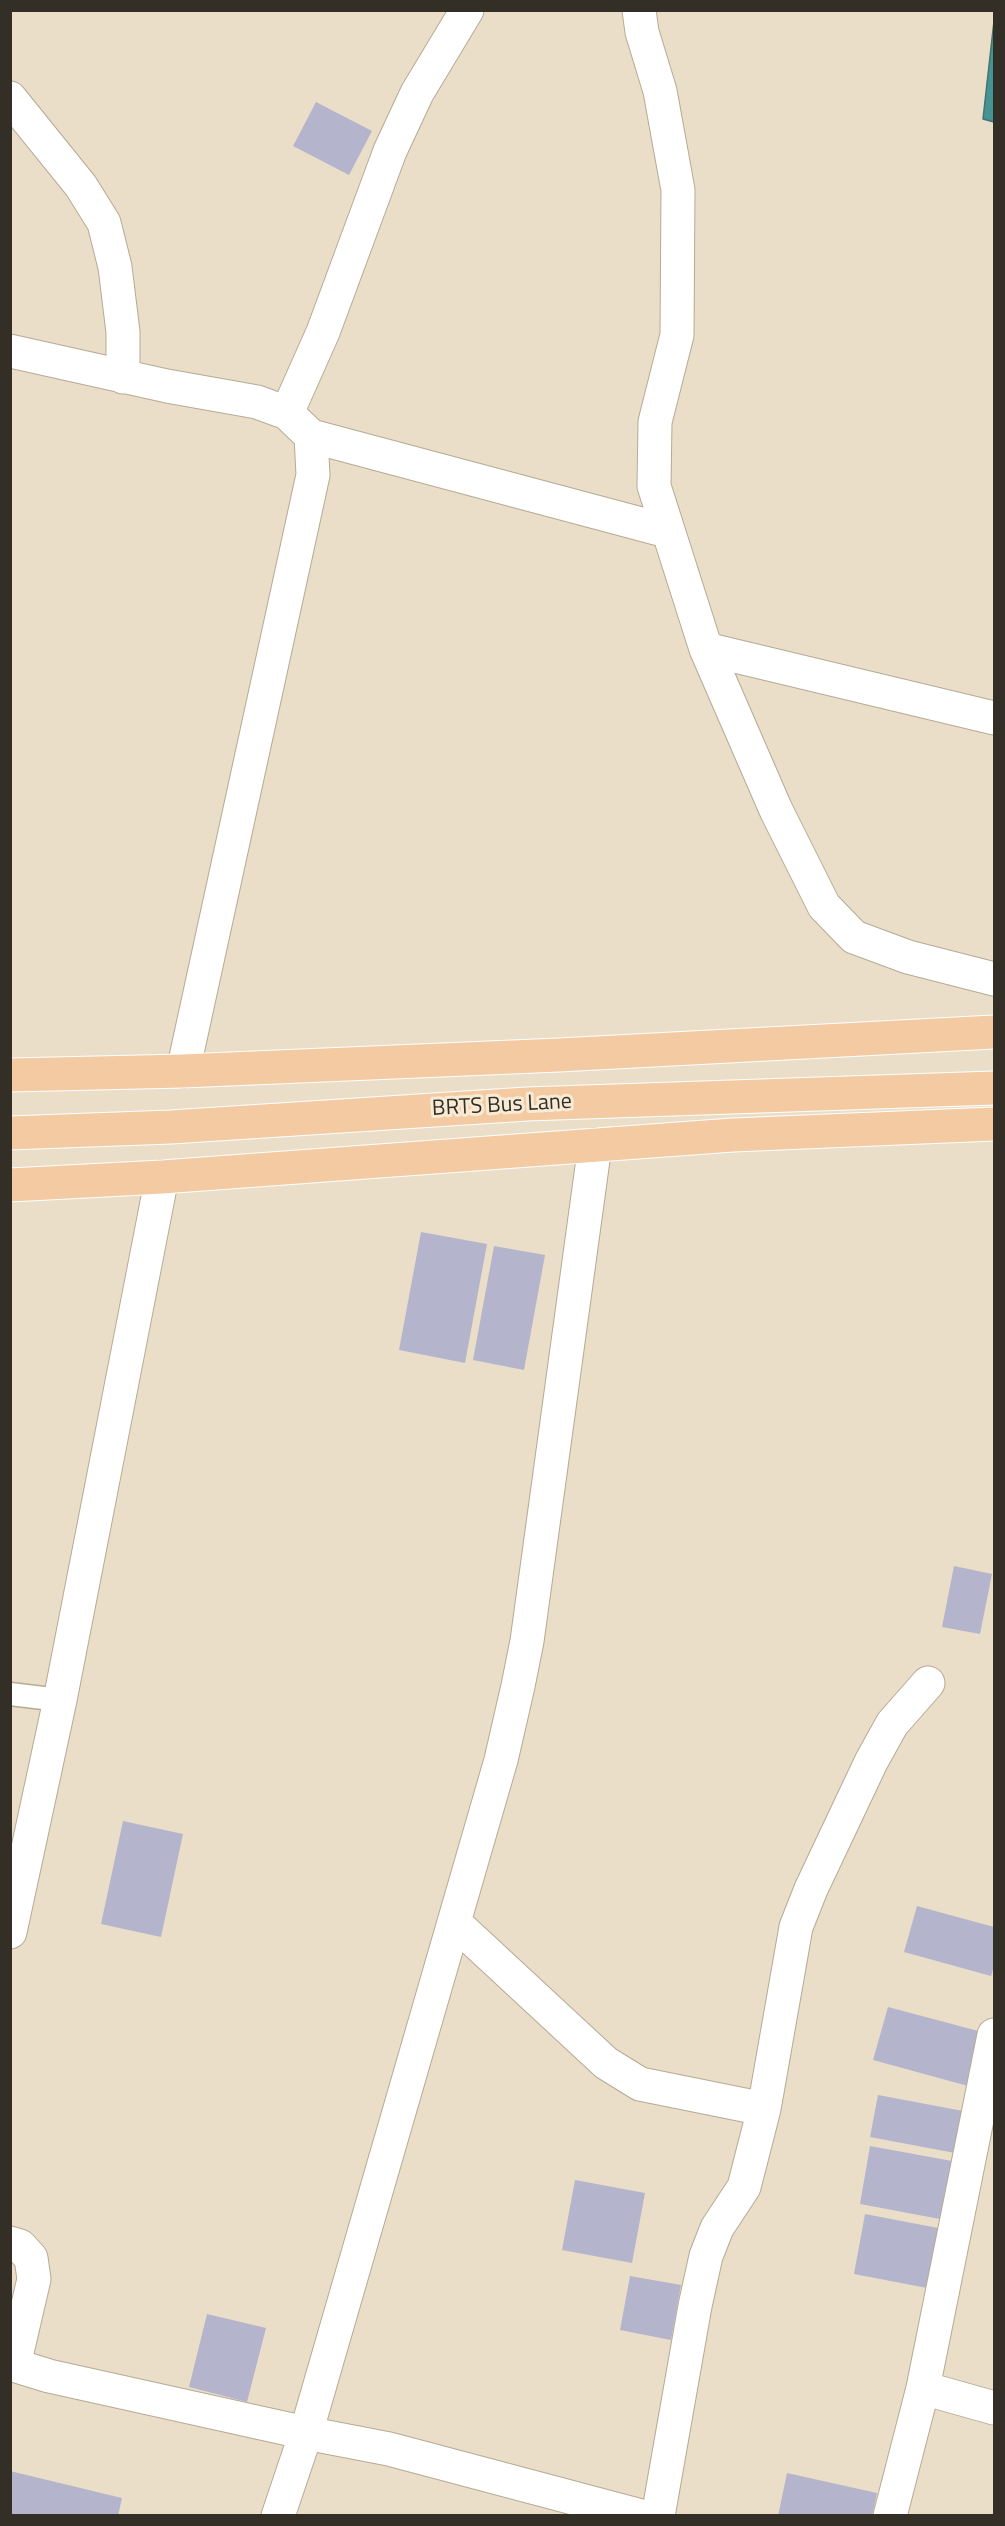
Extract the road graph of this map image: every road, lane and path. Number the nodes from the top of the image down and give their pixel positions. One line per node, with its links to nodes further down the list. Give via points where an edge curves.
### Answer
1 (467, 10): 6 (street, via 417,93 390,151 323,332)
2 (639, 10): 8 (street, via 660,91 678,190 677,335 655,422 654,486)
3 (10, 98): 5 (street, via 81,186 104,223 115,267 123,332)
4 (10, 351): 5 (street)
5 (123, 377): 6 (street, via 256,402)
6 (287, 413): 7 (street)
7 (311, 436): 8 (street); 13 (street, via 313,475)
8 (667, 531): 9 (street)
9 (706, 649): 10 (street); 11 (street, via 776,810 824,906 854,937 908,957)
10 (994, 718)
11 (994, 979)
12 (994, 1032): 13 (main road)
13 (183, 1071): 14 (main road)
14 (10, 1075)
15 (994, 1088): 17 (main road, BRTS Bus Lane, via 527,1104 171,1127)
16 (994, 1124): 18 (main road)
17 (10, 1133)
18 (595, 1145): 19 (main road); 24 (street, via 527,1641 501,1760)
19 (162, 1177): 20 (main road); 23 (street)
20 (10, 1185)
21 (928, 1683): 27 (street, via 892,1724 871,1762 796,1927)
22 (10, 1694): 23 (lane)
23 (60, 1700): 25 (street)
24 (454, 1922): 27 (street, via 606,2063 640,2084); 32 (street)
25 (10, 1932)
26 (994, 2035): 30 (street)
27 (764, 2109): 35 (street, via 744,2187 717,2228 706,2256)
28 (10, 2243): 29 (street, via 20,2246 31,2259 34,2279)
29 (12, 2364): 32 (street, via 49,2376)
30 (923, 2388): 31 (street); 36 (street)
31 (994, 2408)
32 (306, 2433): 33 (street); 34 (street, via 389,2450)
33 (278, 2516)
34 (640, 2516)
35 (658, 2516)
36 (890, 2516)

